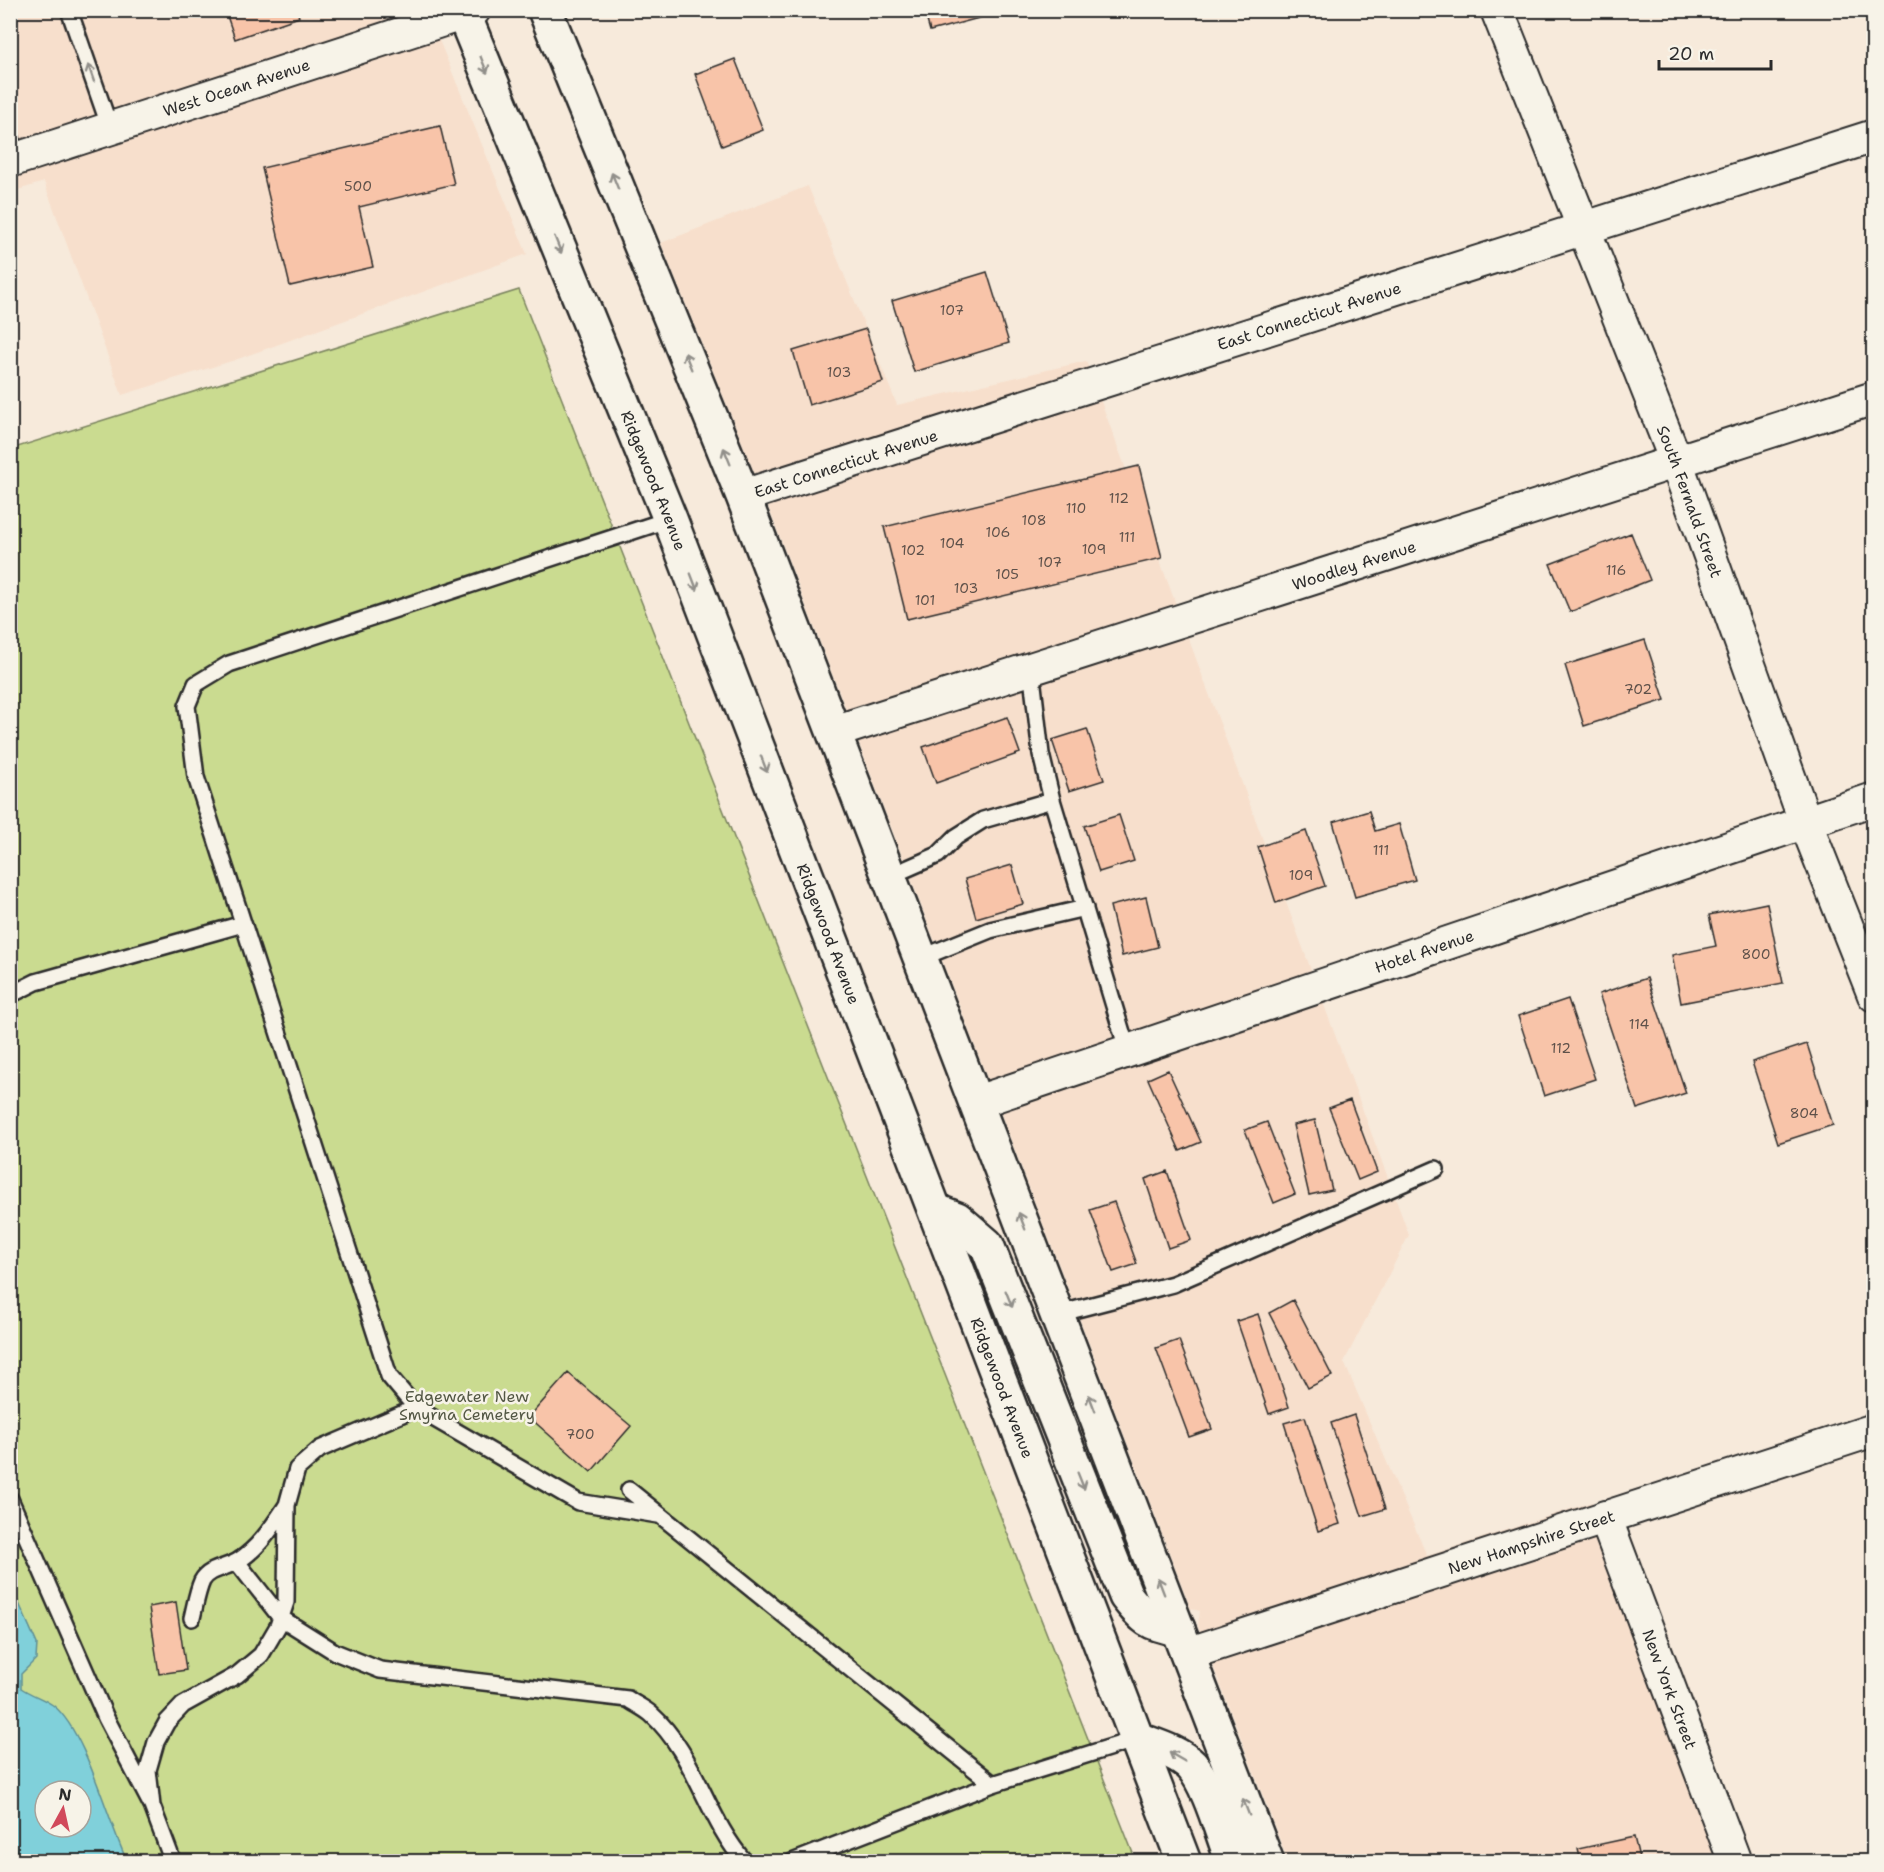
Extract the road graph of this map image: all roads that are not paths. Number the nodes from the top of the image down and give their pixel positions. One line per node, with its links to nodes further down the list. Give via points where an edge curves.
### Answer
1 (69, 10): 5 (lane, one-way to 1)
2 (545, 10): 11 (main road, one-way to 2)
3 (1497, 10): 8 (street, South Fernald Street)
4 (466, 12): 5 (street, West Ocean Avenue); 12 (main road, Ridgewood Avenue, one-way to 12)
5 (110, 128): 7 (street, West Ocean Avenue)
6 (1874, 136): 8 (street, East Connecticut Avenue)
7 (13, 152)
8 (1582, 229): 10 (street, South Fernald Street); 11 (street, East Connecticut Avenue)
9 (1874, 398): 10 (street, Woodley Avenue)
10 (1676, 460): 13 (street, Woodley Avenue); 17 (street, South Fernald Street)
11 (743, 496): 14 (main road)
12 (670, 519): 20 (lane, via 229,664 196,684 187,706 196,777); 27 (main road, Ridgewood Avenue, one-way to 27)
13 (1031, 668): 14 (street, Woodley Avenue); 16 (lane, via 1041,754)
14 (834, 732): 18 (main road)
15 (1874, 799): 17 (street, Hotel Avenue)
16 (1052, 800): 18 (lane, via 983,820 956,837 938,855); 19 (lane)
17 (1805, 821): 23 (street, South Fernald Street); 24 (street, Hotel Avenue)
18 (890, 876): 21 (main road)
19 (1085, 908): 21 (lane, via 990,930); 24 (lane)
20 (243, 924): 22 (lane, via 36,982); 29 (lane, via 388,1376)
21 (921, 958): 25 (main road)
22 (10, 995)
23 (1874, 995)
24 (1127, 1049): 25 (street, Hotel Avenue)
25 (977, 1102): 28 (main road, one-way to 25)
26 (1436, 1169): 28 (lane, via 1173,1284)
27 (936, 1211): 39 (main road, one-way to 39, via 957,1219 987,1245 1126,1596 1140,1614); 40 (main road, Ridgewood Avenue)
28 (1058, 1314): 39 (main road, one-way to 28)
29 (416, 1408): 33 (lane, via 320,1449 297,1469); 34 (lane, via 578,1502)
30 (1874, 1430): 35 (street, New Hampshire Street)
31 (629, 1490): 34 (lane)
32 (10, 1499): 42 (lane, via 106,1718)
33 (287, 1505): 36 (lane, via 265,1537); 38 (lane, via 286,1602)
34 (658, 1515): 41 (lane)
35 (1605, 1516): 39 (street, New Hampshire Street); 49 (street, New York Street)
36 (237, 1562): 37 (lane, via 218,1568 202,1580); 38 (lane)
37 (192, 1618)
38 (281, 1618): 42 (lane, via 261,1655 237,1675 183,1705 167,1722 148,1770); 44 (lane, via 335,1652 380,1670 628,1699 651,1714 669,1736 689,1766 728,1843)
39 (1183, 1641): 48 (main road, one-way to 39)
40 (1137, 1739): 41 (lane); 46 (main road, Ridgewood Avenue); 47 (main road, one-way to 40, via 1191,1766 1177,1755)
41 (993, 1784): 45 (lane)
42 (152, 1806): 43 (lane)
43 (173, 1862)
44 (745, 1862)
45 (792, 1862)
46 (1184, 1862)
47 (1233, 1862)
48 (1267, 1862)
49 (1735, 1862)

